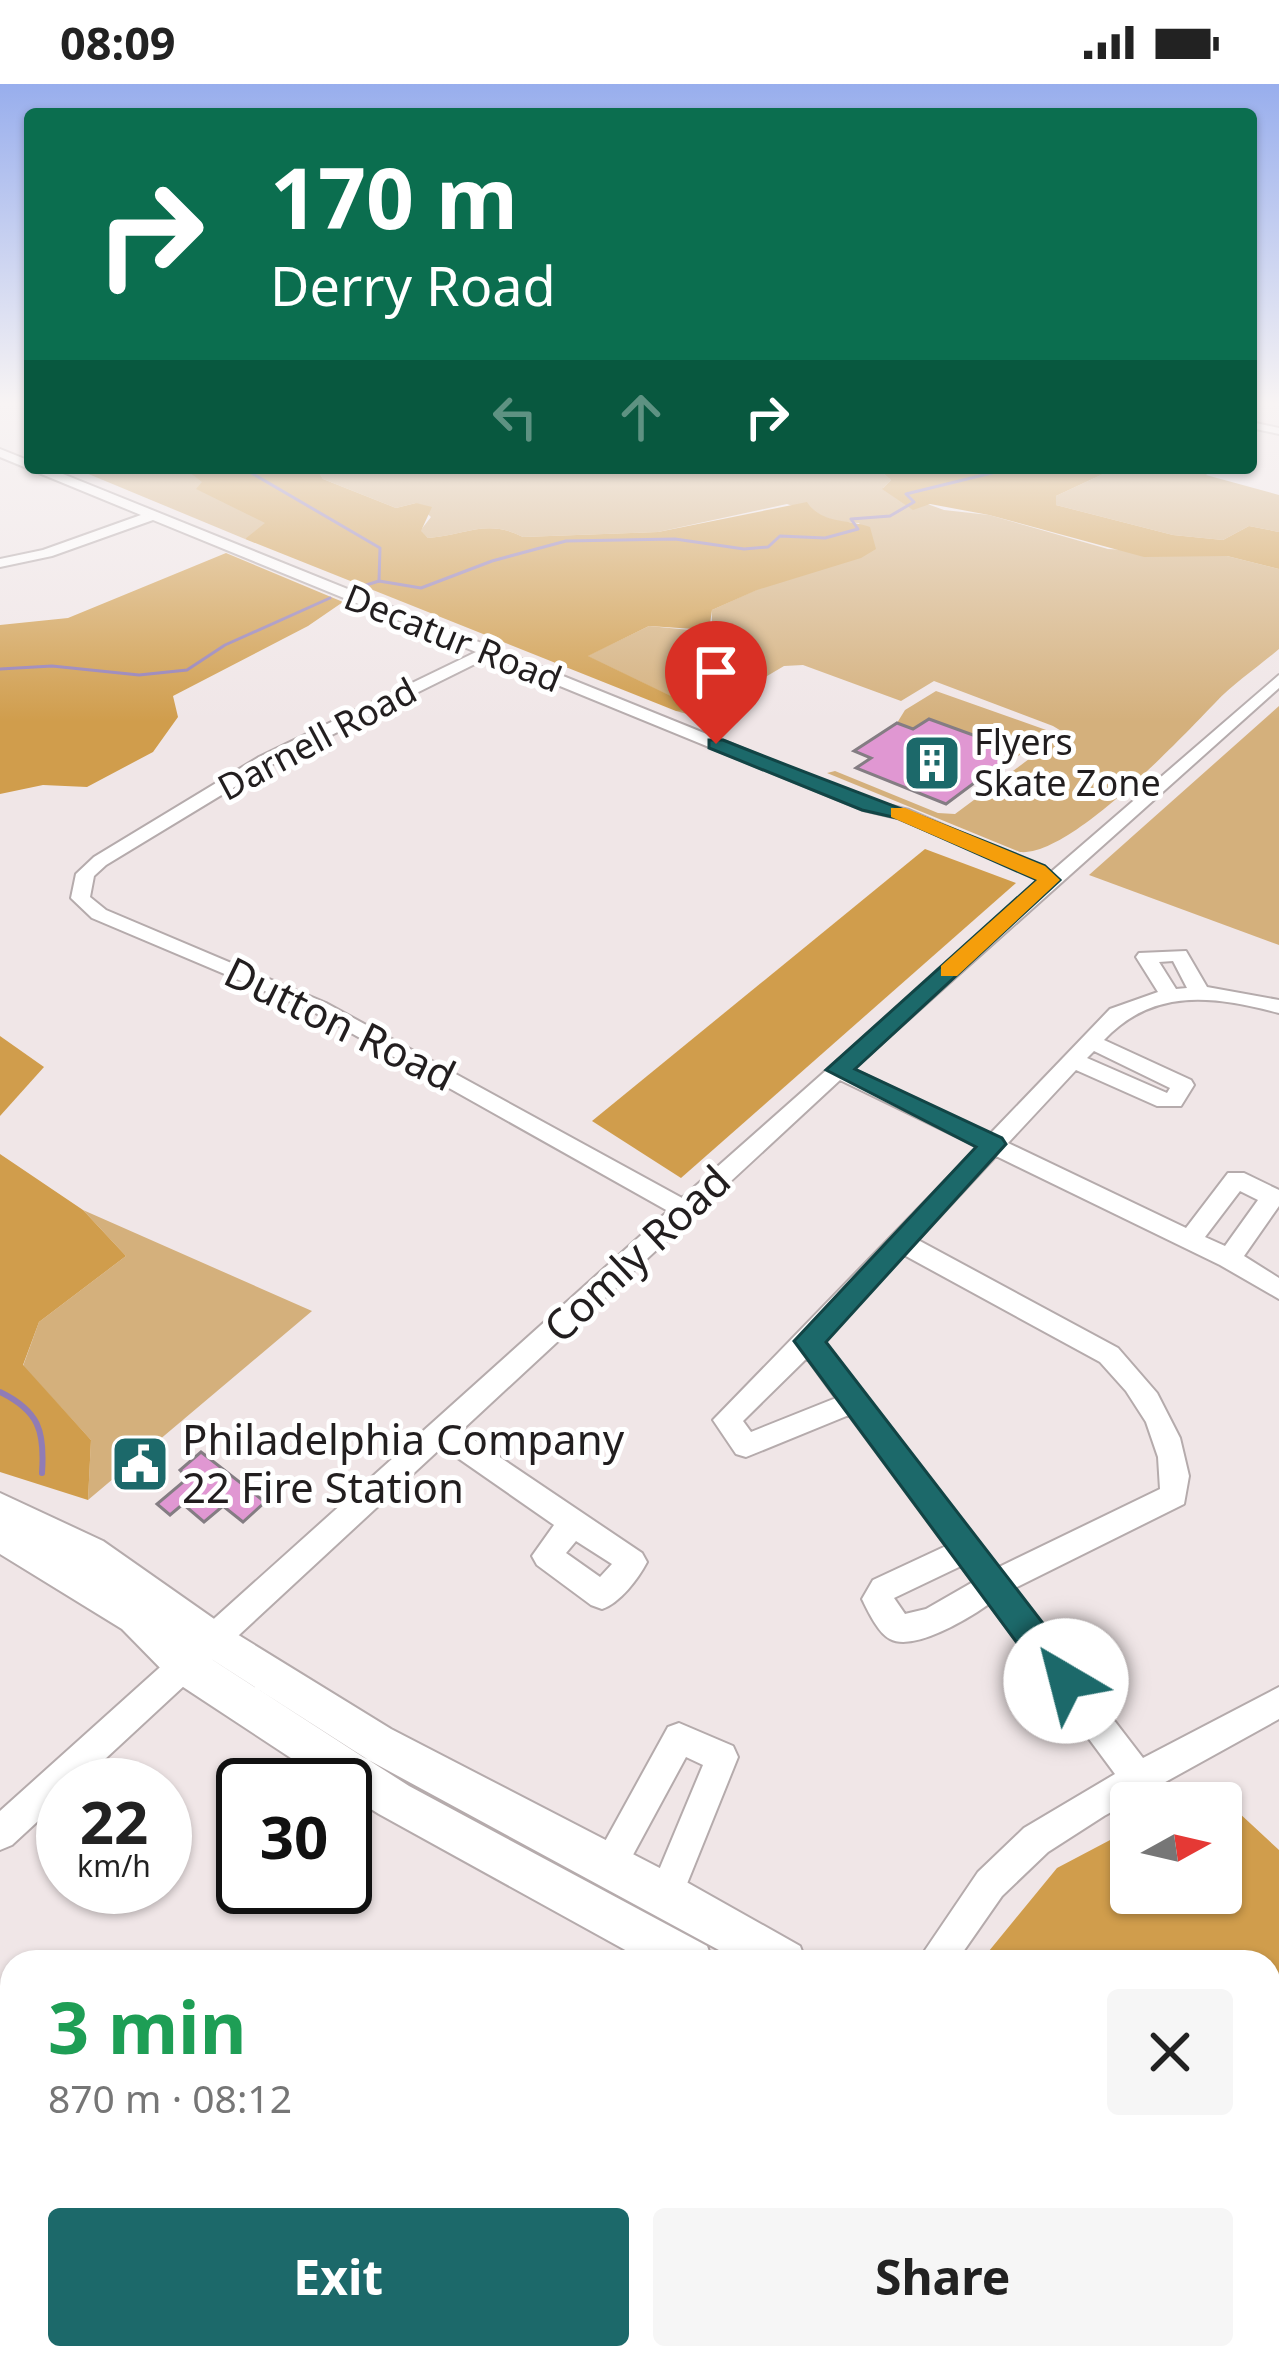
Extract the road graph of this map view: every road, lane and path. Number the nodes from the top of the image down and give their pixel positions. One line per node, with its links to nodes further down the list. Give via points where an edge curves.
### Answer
1 (138, 509): 2 (street, Decatur Road)
2 (153, 515): 3 (street); 4 (street, Decatur Road)
3 (0, 563)
4 (487, 652): 8 (street, Darnell Road, via 265,761); 9 (street, Decatur Road, via 937,841)
5 (1279, 680): 6 (street, Comly Road)
6 (1251, 707): 7 (street); 9 (street, Comly Road)
7 (1270, 712)
8 (149, 831): 15 (street, Dutton Road, via 85,874 80,898 87,906 319,1007)
9 (1050, 880): 13 (street, Comly Road)
10 (1200, 993): 11 (street); 11 (street, via 1179,955 1146,957); 12 (street)
11 (1171, 996): 14 (street, via 1117,1014)
12 (1279, 1007)
13 (838, 1070): 14 (street); 15 (street, Comly Road)
14 (993, 1144): 16 (street); 17 (street)
15 (685, 1210): 22 (street, Comly Road)
16 (1190, 1240): 18 (street); 18 (street, via 1236,1179 1273,1197)
17 (901, 1242): 20 (street); 27 (street, via 1108,1355 1152,1407 1177,1476 1174,1496)
18 (1229, 1259): 19 (street)
19 (1279, 1290)
20 (808, 1341): 21 (street); 21 (street, via 727,1420 746,1446)
21 (856, 1401): 26 (street)
22 (442, 1433): 24 (street); 28 (street, Comly Road)
23 (0, 1508): 28 (main road, via 91,1552)
24 (573, 1522)
25 (0, 1536): 28 (main road)
26 (966, 1550): 27 (street); 27 (street, via 884,1589 877,1599 897,1628 912,1629)
27 (994, 1584): 30 (street)
28 (199, 1653): 31 (street, Comly Road); 32 (main road); 34 (main road, via 394,1800)
29 (1277, 1705): 30 (street)
30 (1139, 1779): 36 (street, via 1036,1840 990,1884)
31 (0, 1833)
32 (609, 1865): 33 (main road); 33 (street, via 679,1738 722,1757)
33 (666, 1894): 35 (main road)
34 (669, 1950)
35 (763, 1950)
36 (943, 1950)

